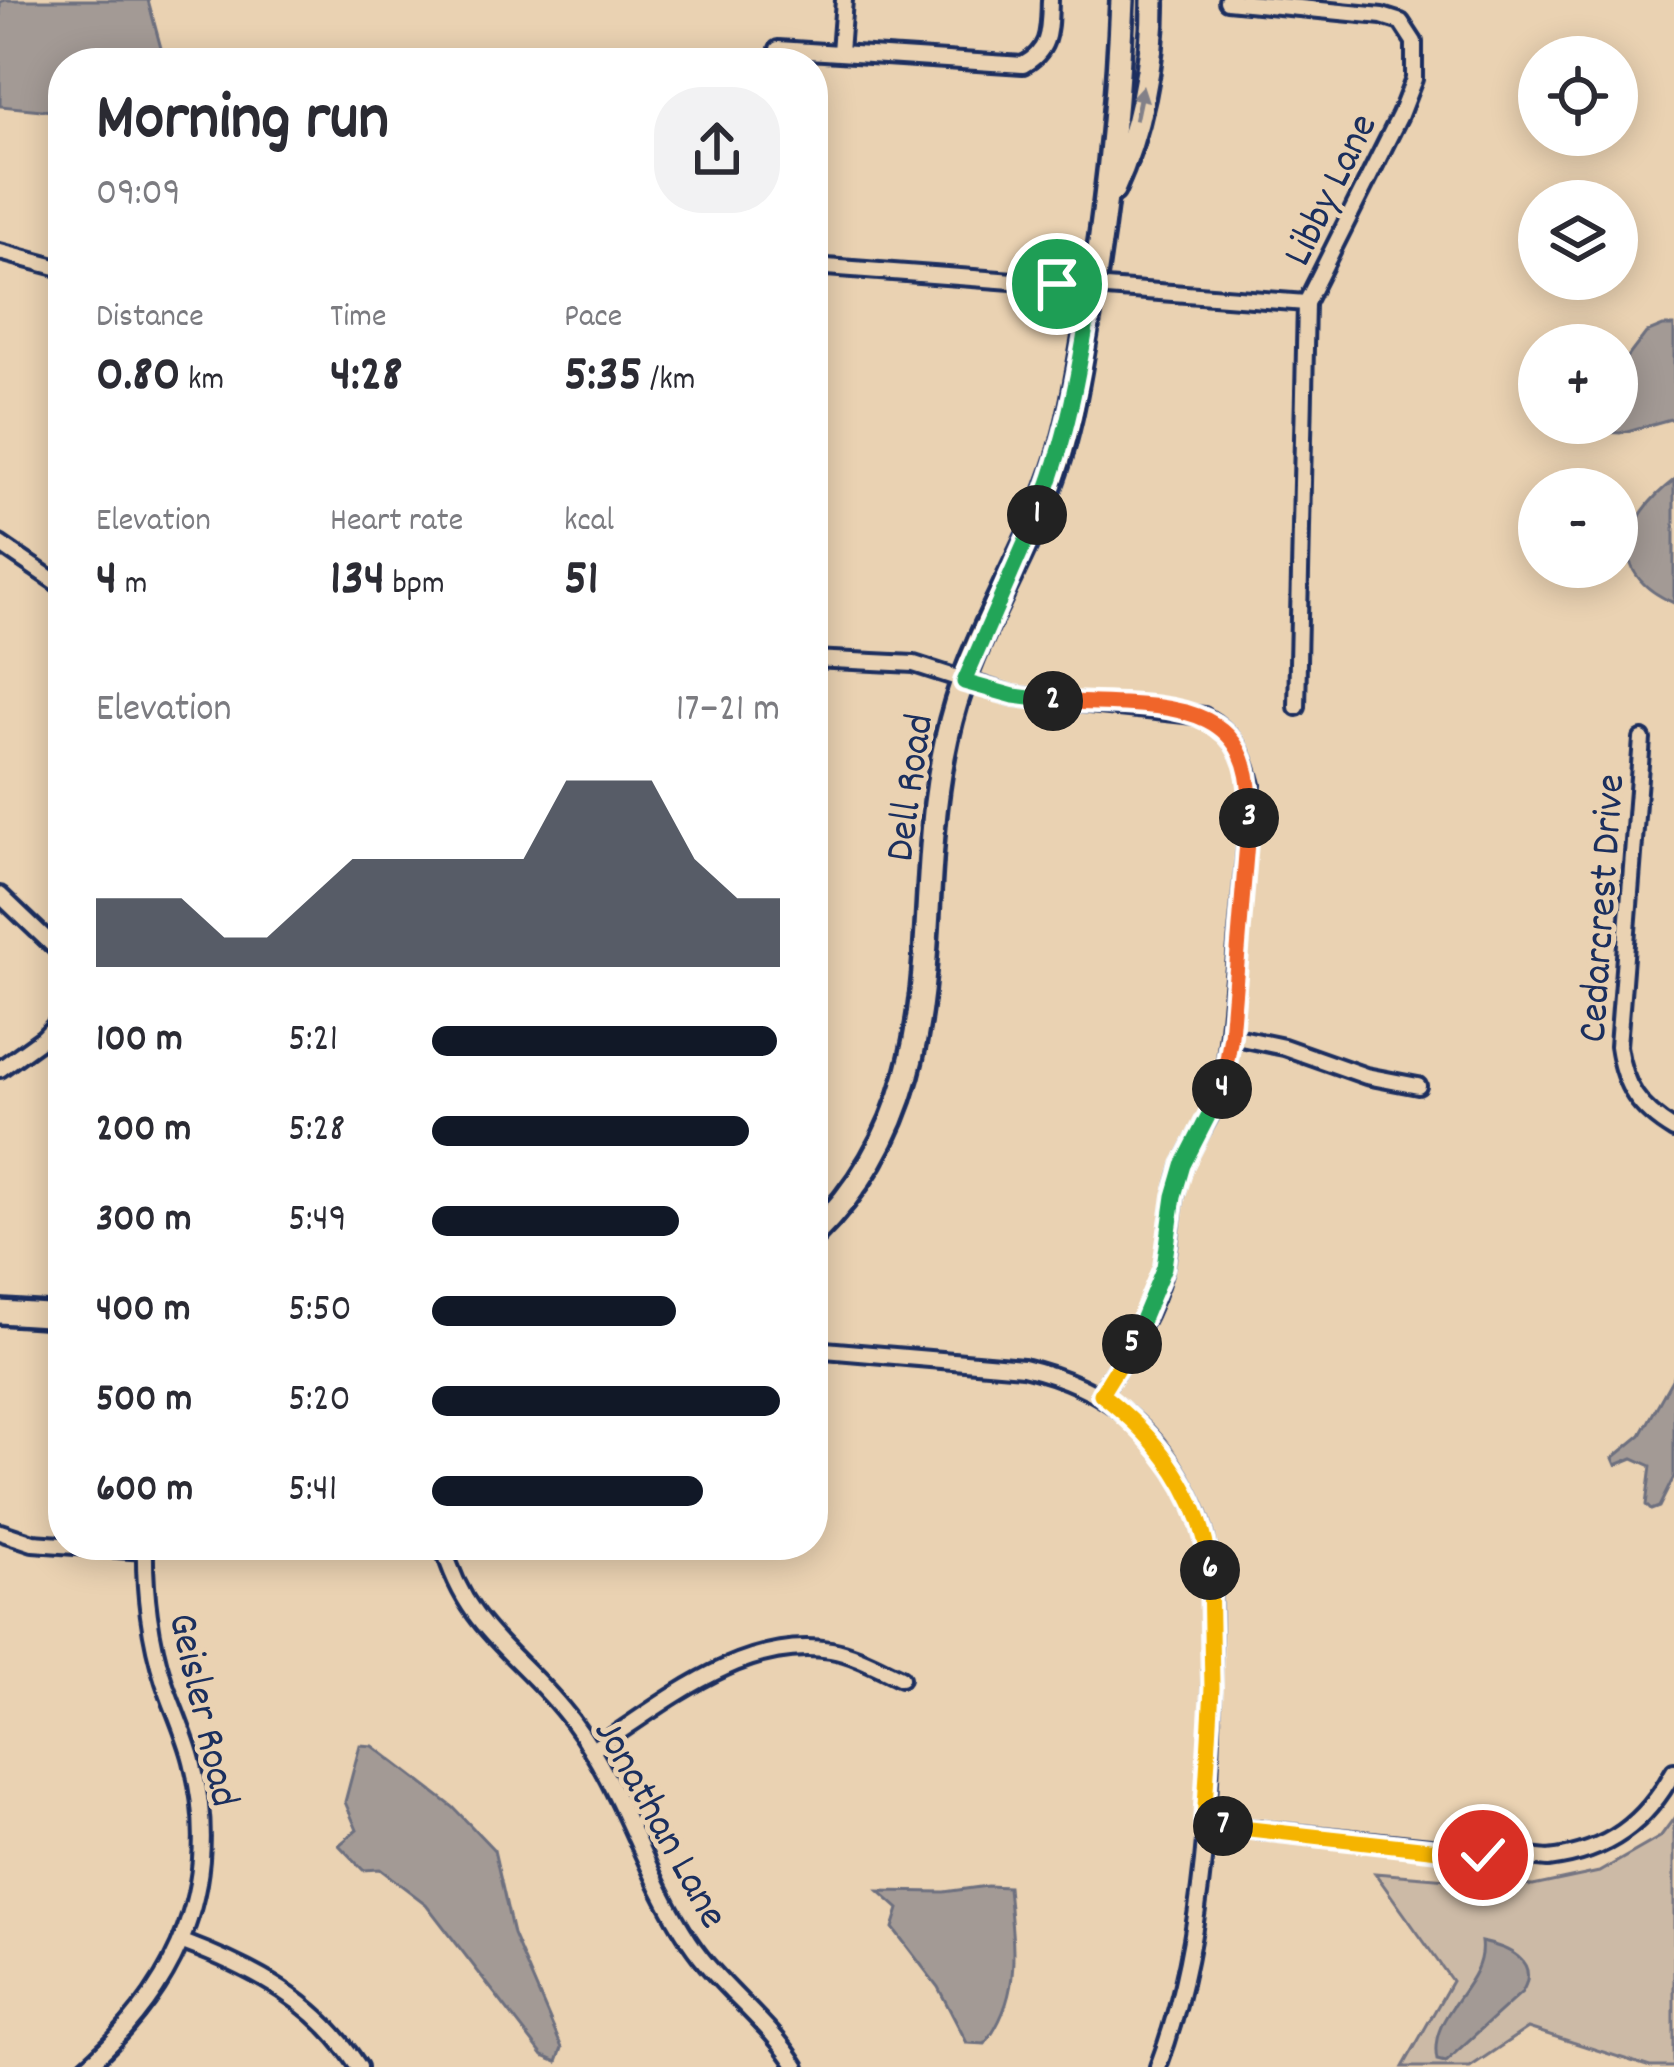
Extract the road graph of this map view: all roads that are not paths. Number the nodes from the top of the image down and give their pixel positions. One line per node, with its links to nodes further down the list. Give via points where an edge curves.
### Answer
1 (844, 0): 7 (street)
2 (1051, 0): 7 (street, via 1048,40 1023,65)
3 (1121, 0): 8 (street, Dell Road)
4 (1154, 0): 8 (street, Dell Road, one-way to 4, via 1127,160)
5 (1227, 1): 13 (street, Libby Lane, via 1382,16 1401,22 1414,42 1414,80 1400,115)
6 (828, 52): 7 (street)
7 (840, 52)
8 (1108, 202): 12 (street, Dell Road)
9 (0, 252): 10 (street)
10 (48, 265)
11 (828, 267): 12 (street)
12 (1093, 286): 13 (street); 17 (street, Dell Road, via 1059,460)
13 (1306, 303): 18 (street, Libby Lane)
14 (0, 544): 15 (street)
15 (48, 577)
16 (828, 660): 17 (street, via 914,664)
17 (964, 682): 23 (street, via 1014,696 1182,711 1221,726 1237,743 1252,785); 27 (street, Dell Road, via 939,797 920,1010 904,1090 856,1187)
18 (1297, 707)
19 (1642, 739): 26 (street, Cedarcrest Drive, via 1618,1046 1632,1096)
20 (0, 895): 21 (street)
21 (48, 941)
22 (48, 1034): 24 (street)
23 (1231, 1036): 25 (street); 31 (street, via 1215,1109 1183,1165 1153,1302)
24 (0, 1070)
25 (1418, 1086)
26 (1674, 1130)
27 (828, 1218)
28 (0, 1312): 29 (street)
29 (48, 1315)
30 (828, 1349): 31 (street, via 1023,1367)
31 (1101, 1394): 39 (street, via 1178,1473 1208,1547 1212,1688)
32 (0, 1532): 33 (street)
33 (48, 1544)
34 (146, 1560): 40 (street, Geisler Road, via 153,1639 200,1798 200,1884)
35 (448, 1560): 37 (street, Jonathan Lane, via 484,1630)
36 (901, 1678): 37 (street, via 835,1650 766,1653 703,1679)
37 (592, 1750): 43 (street, Jonathan Lane, via 690,1943)
38 (1674, 1771): 39 (street, via 1648,1813 1577,1856)
39 (1204, 1824): 44 (street, via 1186,1962)
40 (183, 1942): 41 (street, Geisler Road, via 119,2038); 42 (street, via 300,2000)
41 (86, 2067)
42 (359, 2067)
43 (796, 2067)
44 (1158, 2067)

